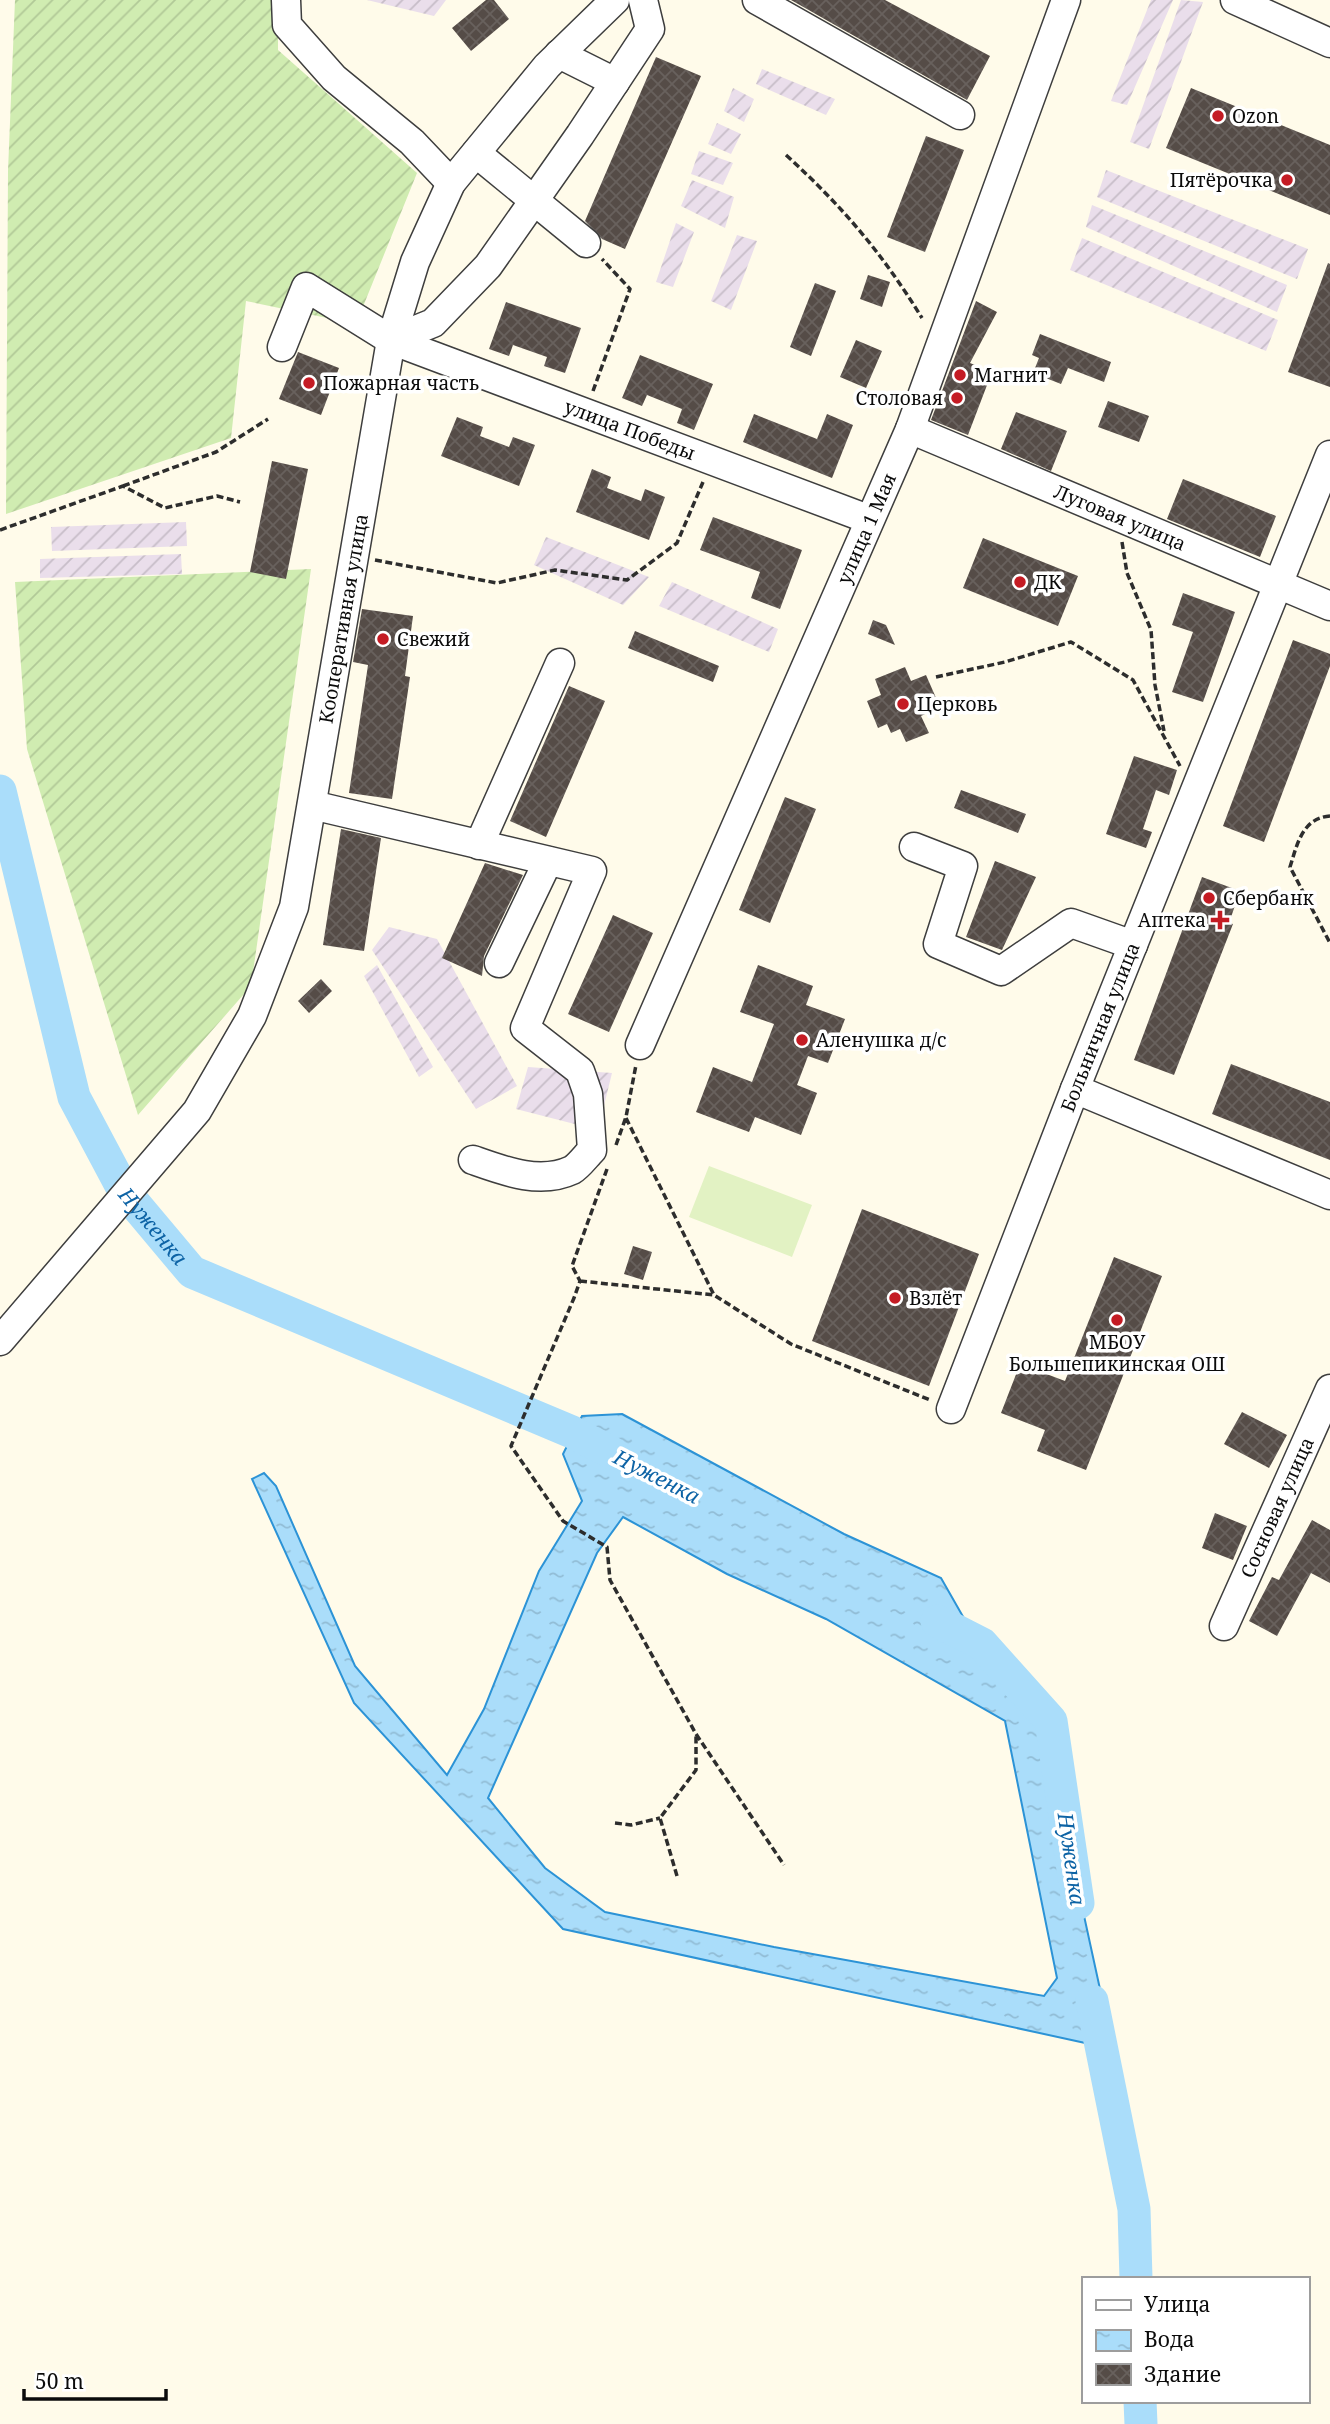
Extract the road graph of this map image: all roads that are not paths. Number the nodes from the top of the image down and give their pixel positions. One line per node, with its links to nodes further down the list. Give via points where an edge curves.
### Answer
1 (286, 0): 12 (street, via 287,25 334,78 412,142)
2 (615, 0): 8 (street, Кооперативная улица)
3 (643, 0): 9 (street, via 650,29)
4 (757, 0): 10 (street)
5 (1066, 0): 17 (street, улица 1 Мая)
6 (1235, 0): 7 (street)
7 (1330, 43)
8 (559, 54): 9 (street); 11 (street, Кооперативная улица)
9 (615, 82): 13 (street)
10 (960, 115)
11 (476, 153): 12 (street, Кооперативная улица); 13 (street)
12 (451, 183): 15 (street, Кооперативная улица, via 415,262)
13 (534, 201): 14 (street); 15 (street, via 488,266 433,323)
14 (586, 243)
15 (391, 340): 16 (street, улица Победы, via 306,287); 19 (street, улица Победы); 23 (street, Кооперативная улица)
16 (282, 347)
17 (910, 429): 19 (street, улица 1 Мая); 20 (street, Луговая улица)
18 (1330, 455): 20 (street, Больничная улица)
19 (869, 519): 29 (street, улица 1 Мая)
20 (1278, 583): 21 (street, Луговая улица); 27 (street, Больничная улица)
21 (1330, 606)
22 (560, 663): 24 (street)
23 (312, 805): 24 (street); 33 (street, Кооперативная улица, via 294,907 252,1016 197,1111)
24 (479, 845): 26 (street)
25 (914, 846): 27 (street, via 962,866 938,944 1001,971 1071,923)
26 (548, 861): 28 (street); 31 (street, via 592,871 525,1028 580,1071 589,1094 592,1150 573,1169 541,1178)
27 (1133, 945): 30 (street, Больничная улица)
28 (499, 963)
29 (640, 1045)
30 (1075, 1089): 32 (street); 35 (street, Больничная улица)
31 (473, 1160)
32 (1330, 1195)
33 (0, 1341)
34 (1330, 1389): 36 (street, Сосновая улица)
35 (951, 1409)
36 (1224, 1626)

